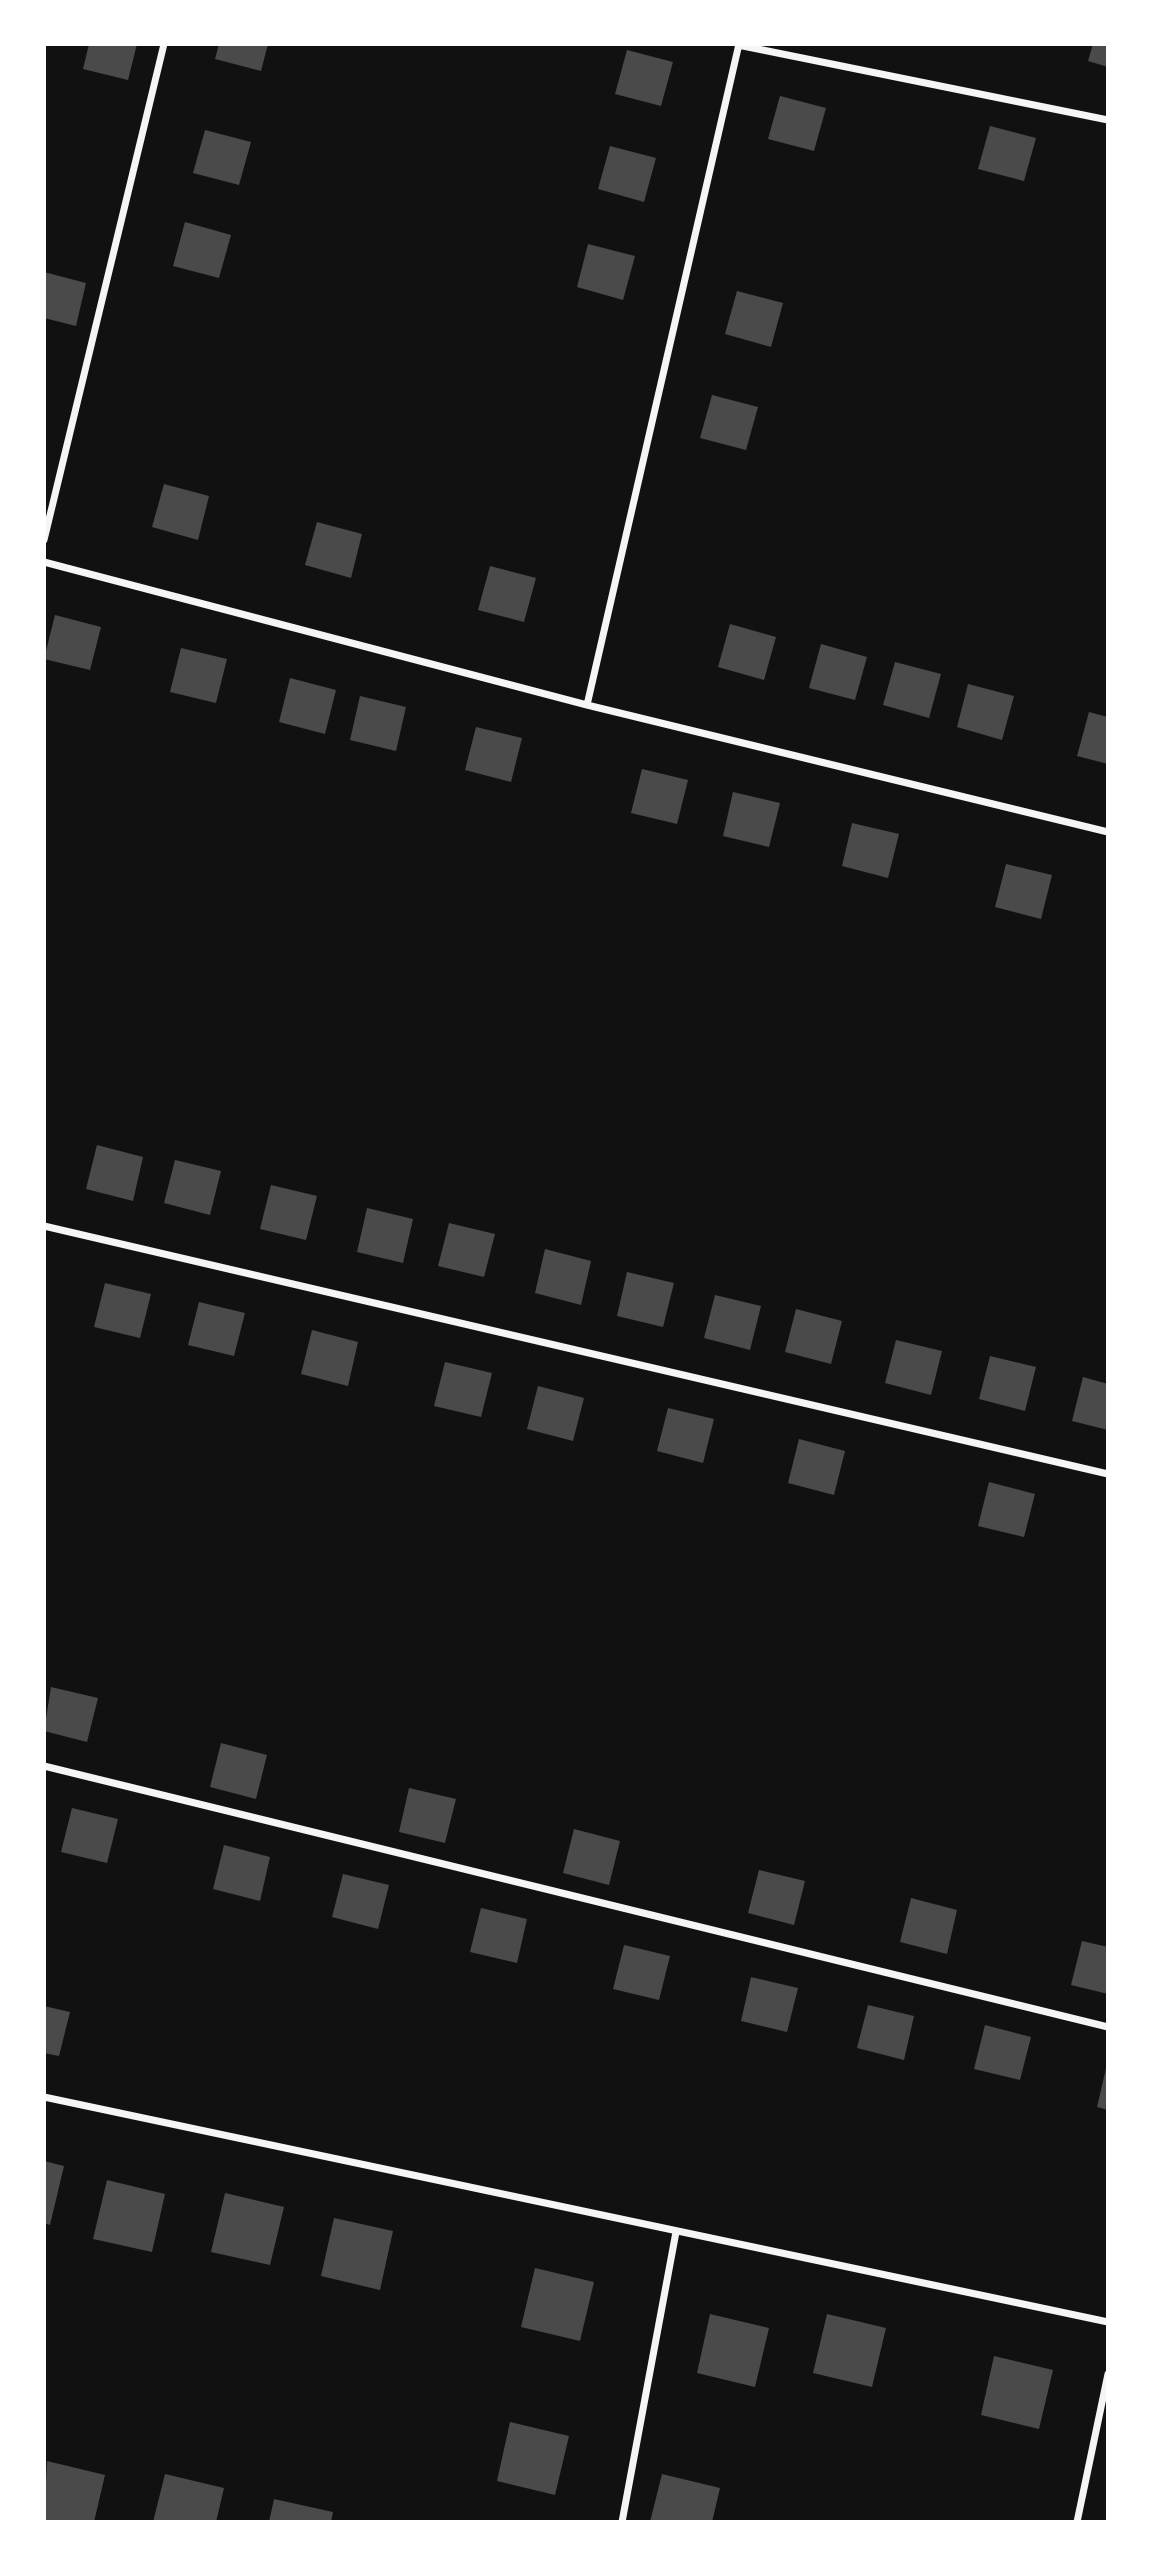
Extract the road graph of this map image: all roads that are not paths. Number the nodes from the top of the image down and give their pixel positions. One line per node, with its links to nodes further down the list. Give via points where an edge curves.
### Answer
1 (164, 44): 4 (street)
2 (739, 44): 3 (street); 6 (street)
3 (1108, 120)
4 (44, 540)
5 (44, 562): 6 (street)
6 (587, 705): 7 (street)
7 (1108, 832)
8 (44, 1226): 9 (street)
9 (1108, 1474)
10 (44, 1766): 11 (street)
11 (1108, 2027)
12 (44, 2097): 13 (street)
13 (676, 2232): 14 (street); 16 (street)
14 (1108, 2322)
15 (1108, 2374): 17 (street)
16 (622, 2522)
17 (1077, 2522)

